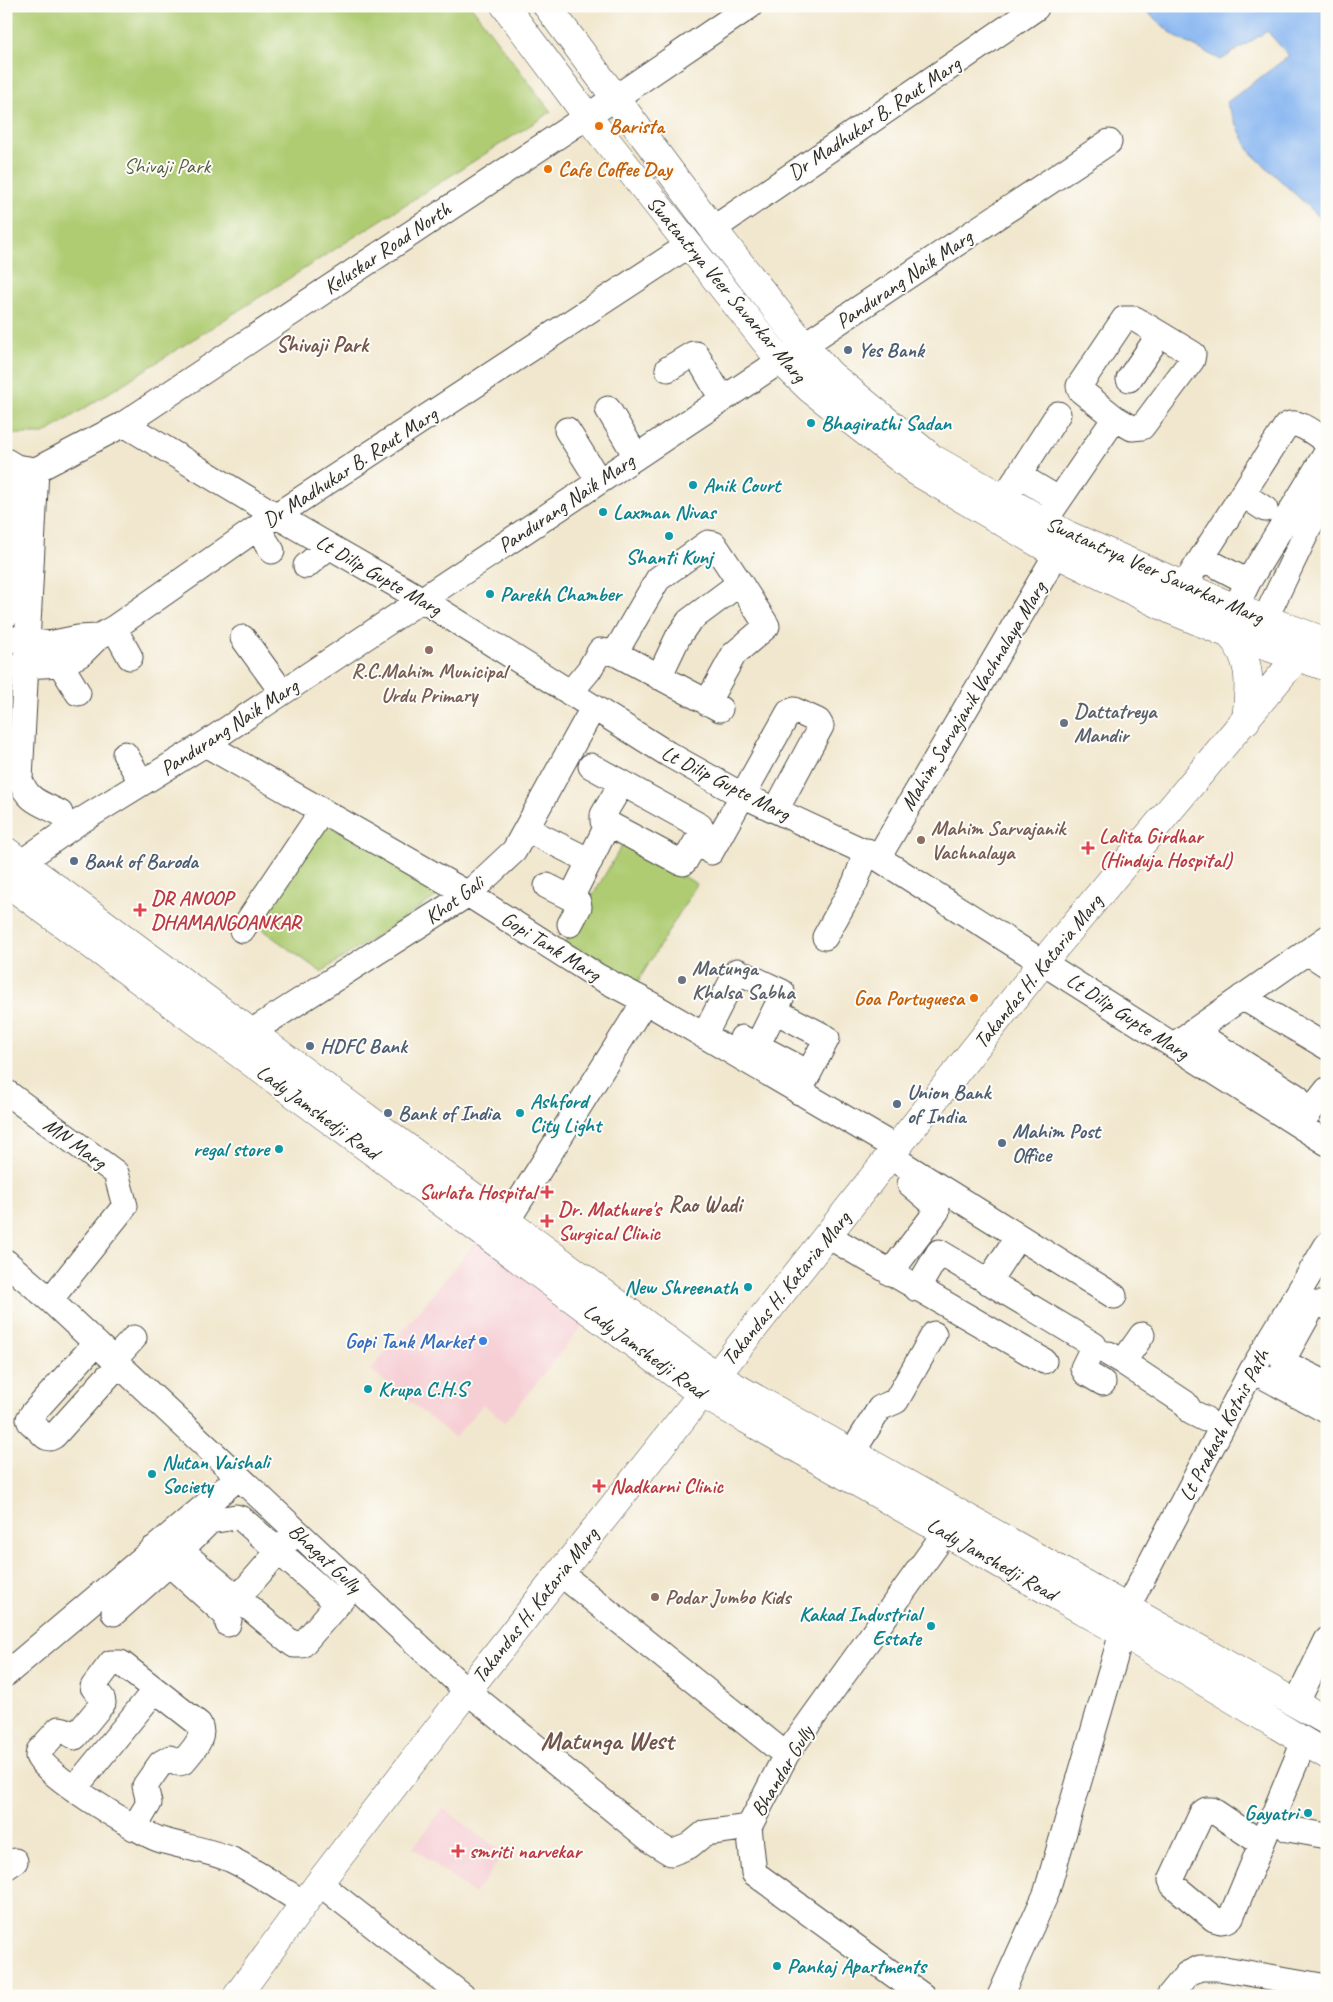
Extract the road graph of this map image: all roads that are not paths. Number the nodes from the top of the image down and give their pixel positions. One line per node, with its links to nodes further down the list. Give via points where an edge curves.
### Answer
1 (506, 6): 6 (main road, Swatantrya Veer Savarkar Marg)
2 (547, 6): 5 (main road, Swatantrya Veer Savarkar Marg)
3 (750, 6): 5 (street, Keluskar Road North)
4 (1036, 8): 8 (street, Dr Madhukar B. Raut Marg)
5 (615, 98): 6 (street, Keluskar Road North); 8 (main road, Swatantrya Veer Savarkar Marg)
6 (586, 116): 9 (main road, Swatantrya Veer Savarkar Marg); 19 (street, Keluskar Road North)
7 (1109, 142): 11 (street, Pandurang Naik Marg)
8 (713, 229): 11 (main road, Swatantrya Veer Savarkar Marg)
9 (689, 245): 12 (main road, Swatantrya Veer Savarkar Marg); 32 (street, Dr Madhukar B. Raut Marg)
10 (1160, 334): 14 (street); 18 (street, via 1191,352 1192,360 1142,427 1132,428); 18 (street, via 1135,320 1124,320 1080,383 1080,391)
11 (804, 345): 12 (street, Pandurang Naik Marg); 29 (main road, Swatantrya Veer Savarkar Marg, via 830,374 932,458)
12 (780, 360): 15 (street, Pandurang Naik Marg); 29 (main road, Swatantrya Veer Savarkar Marg, via 810,389 917,472)
13 (668, 369): 15 (street, via 696,354)
14 (1129, 379)
15 (722, 399): 22 (street, Pandurang Naik Marg)
16 (608, 410): 22 (street)
17 (1058, 414): 26 (street)
18 (1115, 418): 31 (street)
19 (124, 424): 24 (street, Keluskar Road North); 32 (street, Lt Dilip Gupte Marg)
20 (567, 430): 25 (street)
21 (1327, 442): 28 (street, via 1296,423 1288,424)
22 (632, 449): 25 (street, Pandurang Naik Marg)
23 (1327, 452): 38 (street)
24 (19, 466): 42 (street); 47 (street)
25 (595, 474): 41 (street, Pandurang Naik Marg)
26 (1018, 475): 29 (street); 31 (street)
27 (1327, 490): 43 (street)
28 (1242, 494): 30 (street); 36 (street)
29 (998, 507): 31 (main road, Swatantrya Veer Savarkar Marg)
30 (1265, 508)
31 (1045, 520): 33 (main road, Swatantrya Veer Savarkar Marg)
32 (267, 522): 34 (street, Lt Dilip Gupte Marg); 35 (street); 45 (street, Dr Madhukar B. Raut Marg)
33 (1062, 545): 40 (main road, Swatantrya Veer Savarkar Marg); 73 (street, Mahim Sarvajanik Vachnalaya Marg)
34 (329, 546): 37 (street); 41 (street, Lt Dilip Gupte Marg)
35 (272, 551)
36 (1202, 558): 38 (street); 40 (street)
37 (306, 566)
38 (1248, 582): 44 (street)
39 (740, 583): 49 (street, via 714,544 708,543 658,579); 54 (street, via 689,621); 54 (street, via 767,626 734,654 713,706)
40 (1177, 598): 44 (main road, Swatantrya Veer Savarkar Marg)
41 (422, 599): 55 (street, Pandurang Naik Marg); 57 (street, Lt Dilip Gupte Marg)
42 (6, 615)
43 (1265, 619): 44 (main road, Swatantrya Veer Savarkar Marg); 48 (main road, Swatantrya Veer Savarkar Marg)
44 (1229, 624): 48 (main road, Swatantrya Veer Savarkar Marg); 59 (main road, via 1246,662 1249,682)
45 (106, 633): 47 (street, via 78,638); 50 (street); 51 (street, Dr Madhukar B. Raut Marg, via 81,654)
46 (243, 638): 55 (street)
47 (27, 640): 51 (street); 52 (street)
48 (1310, 644): 53 (main road, Swatantrya Veer Savarkar Marg); 59 (main road, Takandas H. Kataria Marg)
49 (615, 653): 54 (street); 57 (street, via 600,651)
50 (130, 657)
51 (61, 664): 52 (street, Dr Madhukar B. Raut Marg); 56 (street)
52 (16, 667): 63 (street)
53 (1327, 667)
54 (659, 677)
55 (282, 692): 60 (street, Pandurang Naik Marg)
56 (78, 693)
57 (570, 693): 58 (street, Lt Dilip Gupte Marg)
58 (593, 708): 66 (street, Lt Dilip Gupte Marg, via 668,754); 71 (street, Khot Gali)
59 (1246, 721): 83 (main road, Takandas H. Kataria Marg)
60 (205, 744): 64 (street, Pandurang Naik Marg); 68 (street, Gopi Tank Marg)
61 (125, 754): 64 (street)
62 (591, 766): 65 (street)
63 (13, 779): 69 (street, via 29,797)
64 (142, 783): 75 (street, Pandurang Naik Marg, via 79,822)
65 (622, 783): 70 (street, via 602,818); 70 (street, via 700,826 702,832 683,863)
66 (746, 790): 67 (street, Lt Dilip Gupte Marg); 67 (street, via 789,712 794,710 818,721 821,726); 72 (street)
67 (778, 806): 73 (street, Lt Dilip Gupte Marg)
68 (322, 811): 77 (street, Gopi Tank Marg); 80 (street)
69 (60, 813)
70 (608, 824): 74 (street)
71 (526, 829): 74 (street); 77 (street, Khot Gali, via 514,851)
72 (711, 852)
73 (872, 854): 81 (street, Mahim Sarvajanik Vachnalaya Marg); 83 (street, Lt Dilip Gupte Marg)
74 (590, 860): 78 (street)
75 (10, 874): 88 (main road, Lady Jamshedji Road); 125 (main road, Lady Jamshedji Road)
76 (547, 886): 78 (street)
77 (468, 894): 85 (street, Gopi Tank Marg, via 597,976); 88 (street, Khot Gali)
78 (571, 898): 79 (street, via 578,902 579,907)
79 (570, 924)
80 (242, 930)
81 (825, 937)
82 (1320, 952): 84 (street)
83 (1044, 962): 89 (street, Lt Dilip Gupte Marg); 98 (main road, Takandas H. Kataria Marg)
84 (1242, 997): 89 (street); 90 (street)
85 (645, 1001): 87 (street, Gopi Tank Marg); 99 (street)
86 (775, 1010): 87 (street, via 783,993 737,970); 91 (street); 92 (street, via 827,1038)
87 (708, 1029): 91 (street, Gopi Tank Marg)
88 (251, 1032): 99 (main road, Lady Jamshedji Road)
89 (1183, 1038): 95 (street); 96 (street, Lt Dilip Gupte Marg)
90 (1327, 1047)
91 (753, 1054): 92 (street, Gopi Tank Marg)
92 (804, 1082): 98 (street, Gopi Tank Marg)
93 (1327, 1090): 96 (street)
94 (6, 1092): 111 (street, MN Marg, via 116,1173 125,1206)
95 (1297, 1097)
96 (1299, 1124): 97 (street, Lt Dilip Gupte Marg)
97 (1327, 1143)
98 (890, 1156): 100 (main road, Takandas H. Kataria Marg); 101 (street, via 937,1207); 109 (street)
99 (507, 1221): 125 (main road, Lady Jamshedji Road)
100 (828, 1236): 106 (street); 125 (main road, Takandas H. Kataria Marg)
101 (917, 1238): 104 (street); 106 (street)
102 (1012, 1244): 107 (street)
103 (1327, 1245): 122 (street, Lt Prakash Kotnis Path)
104 (939, 1252): 107 (street); 108 (street)
105 (6, 1262): 111 (street, Bhagat Gully)
106 (890, 1273): 108 (street)
107 (988, 1282): 110 (street)
108 (917, 1289): 114 (street)
109 (1114, 1296)
110 (1016, 1299): 114 (street); 117 (street)
111 (50, 1300): 118 (street, Bhagat Gully)
112 (1327, 1308): 124 (street, via 1314,1304 1283,1360)
113 (934, 1334): 128 (street, via 896,1401 880,1408)
114 (998, 1335): 119 (street)
115 (1142, 1335): 120 (street)
116 (134, 1338): 121 (street)
117 (1094, 1345): 120 (street); 123 (street, via 1083,1368)
118 (88, 1351): 121 (street, Bhagat Gully); 121 (street, via 29,1419 46,1437 54,1436)
119 (1044, 1361)
120 (1123, 1362): 127 (street, via 1185,1402 1191,1412)
121 (112, 1368): 129 (street, Bhagat Gully)
122 (1252, 1370): 126 (street); 138 (street, Lt Prakash Kotnis Path)
123 (1103, 1383)
124 (1327, 1384)
125 (709, 1385): 128 (main road, Lady Jamshedji Road); 131 (main road, Lady Jamshedji Road); 134 (main road, Takandas H. Kataria Marg)
126 (1325, 1405)
127 (1205, 1419)
128 (852, 1453): 138 (main road, Lady Jamshedji Road)
129 (239, 1477): 130 (street, Bhagat Gully); 133 (street)
130 (296, 1531): 132 (street); 135 (street, Bhagat Gully)
131 (945, 1532): 138 (main road, Lady Jamshedji Road); 147 (street, Bhandar Gully)
132 (278, 1551): 136 (street); 136 (street, via 236,1517 210,1521 186,1545 186,1555); 137 (street)
133 (161, 1556): 139 (street, via 226,1615); 141 (street, via 110,1609)
134 (560, 1574): 143 (main road, Takandas H. Kataria Marg); 147 (street)
135 (354, 1585): 137 (street); 143 (street, Bhagat Gully)
136 (238, 1598): 137 (street, via 294,1645 302,1645)
137 (338, 1604)
138 (1125, 1621): 144 (main road, Lady Jamshedji Road); 146 (main road, Lady Jamshedji Road); 160 (street, via 1046,1894)
139 (228, 1624)
140 (1327, 1640): 144 (street)
141 (6, 1674)
142 (155, 1690): 148 (street); 148 (street, via 121,1663 111,1663 93,1687 103,1703 77,1735 73,1737 59,1729 39,1751 42,1765); 150 (street, via 200,1724 203,1734 183,1762 170,1758 161,1763 145,1786 149,1803)
143 (467, 1691): 149 (street, Bhagat Gully, via 653,1842 671,1853 689,1846 705,1833); 154 (main road, Takandas H. Kataria Marg)
144 (1296, 1704): 145 (main road, Lady Jamshedji Road)
145 (1327, 1721)
146 (1316, 1749): 153 (street)
147 (786, 1755): 149 (street, Bhandar Gully)
148 (74, 1789): 150 (street)
149 (749, 1827): 159 (street, Bhandar Gully, via 754,1873)
150 (134, 1828): 154 (street, via 157,1839 228,1859)
151 (1288, 1829): 152 (street)
152 (1327, 1836)
153 (1262, 1843)
154 (311, 1893): 157 (main road, Takandas H. Kataria Marg); 158 (street)
155 (1253, 1985): 156 (street); 161 (street, via 1219,1968 1200,1968 1187,1974)
156 (1327, 1988)
157 (237, 1996)
158 (463, 1996)
159 (923, 1996)
160 (1000, 1996)
161 (1169, 1996)

